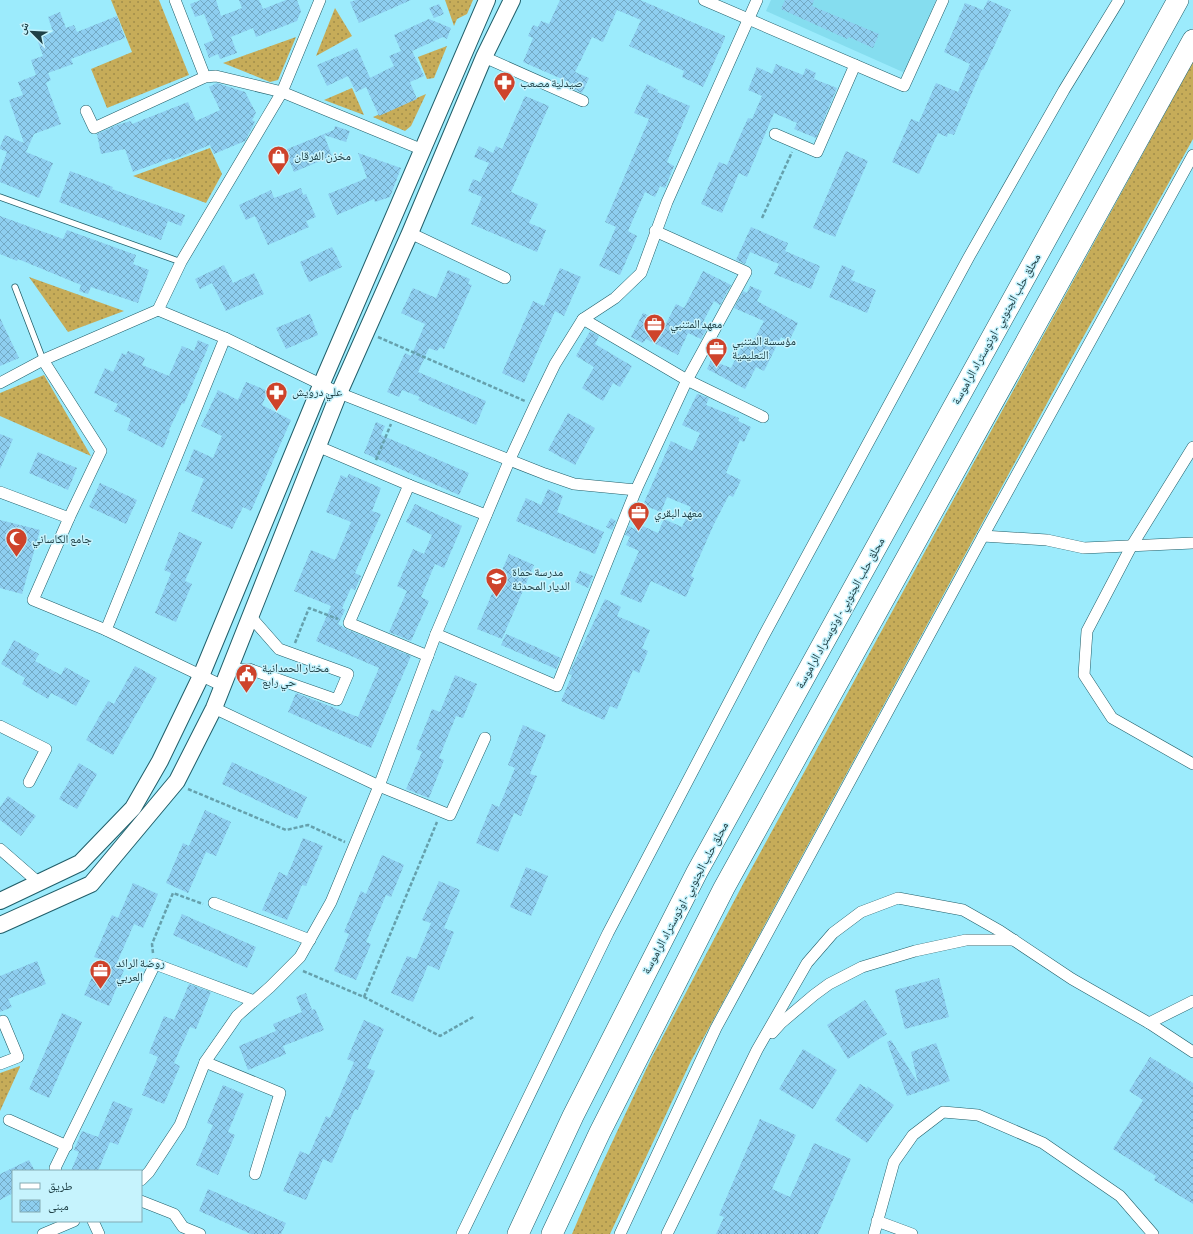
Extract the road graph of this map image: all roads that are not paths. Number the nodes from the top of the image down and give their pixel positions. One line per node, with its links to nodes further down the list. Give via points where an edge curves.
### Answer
1 (175, 0): 14 (street)
2 (320, 0): 15 (street)
3 (487, 0): 19 (main road)
4 (512, 0): 12 (main road)
5 (704, 0): 10 (street)
6 (757, 0): 10 (street)
7 (943, 0): 13 (street, via 904,86)
8 (1119, 0): 87 (street, via 1064,90 970,255 764,637 608,933)
9 (1178, 0): 88 (highway, محلق حلب الجنوبي - اوتوستراد الراموسة, via 697,872 573,1116)
10 (749, 20): 13 (street); 22 (street)
11 (1193, 40): 89 (highway, via 724,888 600,1132)
12 (484, 57): 16 (street); 23 (main road)
13 (854, 65): 18 (street, via 817,152)
14 (206, 77): 15 (street, via 216,76); 17 (street, via 94,128)
15 (282, 92): 19 (street); 24 (street)
16 (583, 101)
17 (86, 111)
18 (775, 134)
19 (423, 150): 33 (main road)
20 (1193, 155): 44 (street)
21 (0, 197): 24 (lane)
22 (655, 231): 28 (street, via 641,273 615,298); 31 (street, via 746,272)
23 (410, 234): 25 (street); 34 (main road)
24 (181, 262): 27 (street)
25 (505, 278)
26 (15, 287): 30 (lane)
27 (158, 310): 29 (street); 30 (street)
28 (583, 319): 31 (street); 38 (street, via 555,364)
29 (226, 338): 33 (street); 48 (street)
30 (43, 360): 32 (street); 43 (street, via 101,451)
31 (687, 380): 35 (street); 40 (street)
32 (0, 383)
33 (322, 383): 34 (street); 52 (main road)
34 (339, 393): 36 (main road); 38 (street)
35 (763, 417)
36 (317, 446): 39 (street); 47 (main road)
37 (1193, 447): 46 (street)
38 (510, 459): 40 (street, via 574,484); 42 (street)
39 (409, 485): 42 (street); 50 (street, via 349,623)
40 (636, 490): 49 (street, via 557,686)
41 (0, 492): 43 (street)
42 (486, 515): 49 (street)
43 (69, 518): 48 (street, via 33,600)
44 (983, 536): 46 (street, via 1047,540 1084,548); 90 (street, via 716,1028)
45 (1193, 543): 46 (street)
46 (1131, 547): 57 (street, via 1087,631 1084,674 1112,718)
47 (250, 616): 51 (main road); 51 (street, via 279,649 348,674 337,700 249,669)
48 (106, 630): 52 (street)
49 (436, 634): 50 (street)
50 (428, 656): 59 (street)
51 (229, 670): 53 (main road)
52 (201, 676): 53 (street); 61 (main road, via 160,761 133,808 80,863)
53 (223, 686): 54 (main road)
54 (214, 708): 59 (street); 64 (main road, via 175,783 91,884)
55 (0, 726): 58 (street, via 46,749)
56 (485, 738): 59 (street, via 450,815)
57 (1193, 764)
58 (30, 782)
59 (379, 786): 65 (street, via 331,902)
60 (0, 850): 61 (street)
61 (39, 883): 62 (main road)
62 (0, 900)
63 (214, 903): 65 (street)
64 (0, 925)
65 (310, 940): 68 (street, via 291,967)
66 (1014, 940): 70 (street, via 1072,979); 71 (street, via 966,940 915,951 862,967 814,995 781,1023); 71 (street, via 963,910 898,898 861,912 833,933 807,963)
67 (1193, 1000): 70 (street)
68 (254, 1001): 73 (street, via 237,1016); 76 (street, via 155,964)
69 (3, 1021): 74 (street, via 18,1057)
70 (1149, 1023): 72 (street)
71 (757, 1050): 91 (street)
72 (1193, 1052)
73 (205, 1062): 78 (street, via 280,1093); 79 (street, via 180,1125)
74 (0, 1064)
75 (9, 1120): 76 (street)
76 (67, 1146): 77 (street)
77 (56, 1170)
78 (255, 1174)
79 (142, 1179)
80 (142, 1201): 86 (street, via 174,1214 183,1227)
81 (877, 1221): 92 (street); 93 (street); 94 (street, via 894,1162 913,1135 943,1112 978,1115 1043,1143 1120,1196)
82 (72, 1222): 84 (street)
83 (93, 1222): 85 (street)
84 (43, 1234)
85 (99, 1234)
86 (200, 1234)
87 (462, 1234)
88 (518, 1234)
89 (552, 1234)
90 (620, 1234)
91 (667, 1234)
92 (874, 1234)
93 (912, 1234)
94 (1153, 1234)

